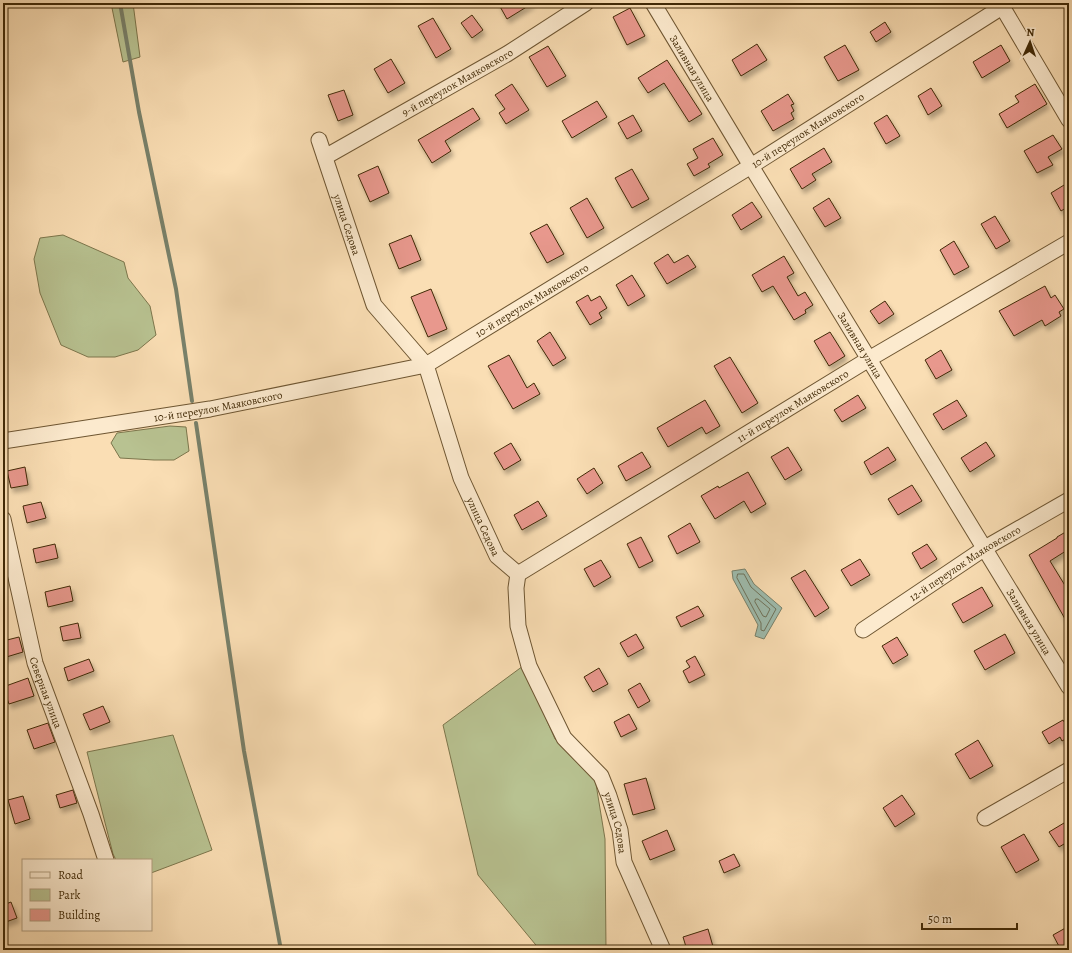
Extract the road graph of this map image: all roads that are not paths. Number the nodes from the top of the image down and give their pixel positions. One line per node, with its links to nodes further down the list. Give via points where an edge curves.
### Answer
1 (586, 3): 6 (street, 9-й переулок Маяковского, via 507,54)
2 (653, 3): 7 (street, Заливная улица)
3 (1001, 5): 4 (street); 7 (street, 10-й переулок Маяковского)
4 (1069, 120)
5 (319, 140): 6 (street, улица Седова)
6 (325, 156): 10 (street, улица Седова, via 374,305)
7 (751, 166): 9 (street, Заливная улица); 10 (street, 10-й переулок Маяковского)
8 (1069, 242): 9 (street, 11-й переулок Маяковского)
9 (869, 359): 14 (street, Заливная улица); 15 (street, 11-й переулок Маяковского)
10 (426, 365): 11 (street, 10-й переулок Маяковского, via 210,409); 15 (street, улица Седова, via 461,478 497,556)
11 (3, 441)
12 (1069, 500): 14 (street, 12-й переулок Маяковского)
13 (3, 519): 20 (street, Северная улица, via 35,663)
14 (985, 548): 16 (street, 12-й переулок Маяковского); 17 (street, Заливная улица)
15 (518, 574): 21 (street, улица Седова, via 518,626 529,666 564,738 601,776 620,830 624,862)
16 (863, 630)
17 (1069, 687)
18 (1069, 770): 19 (street)
19 (985, 818)
20 (106, 859)
21 (663, 950)

